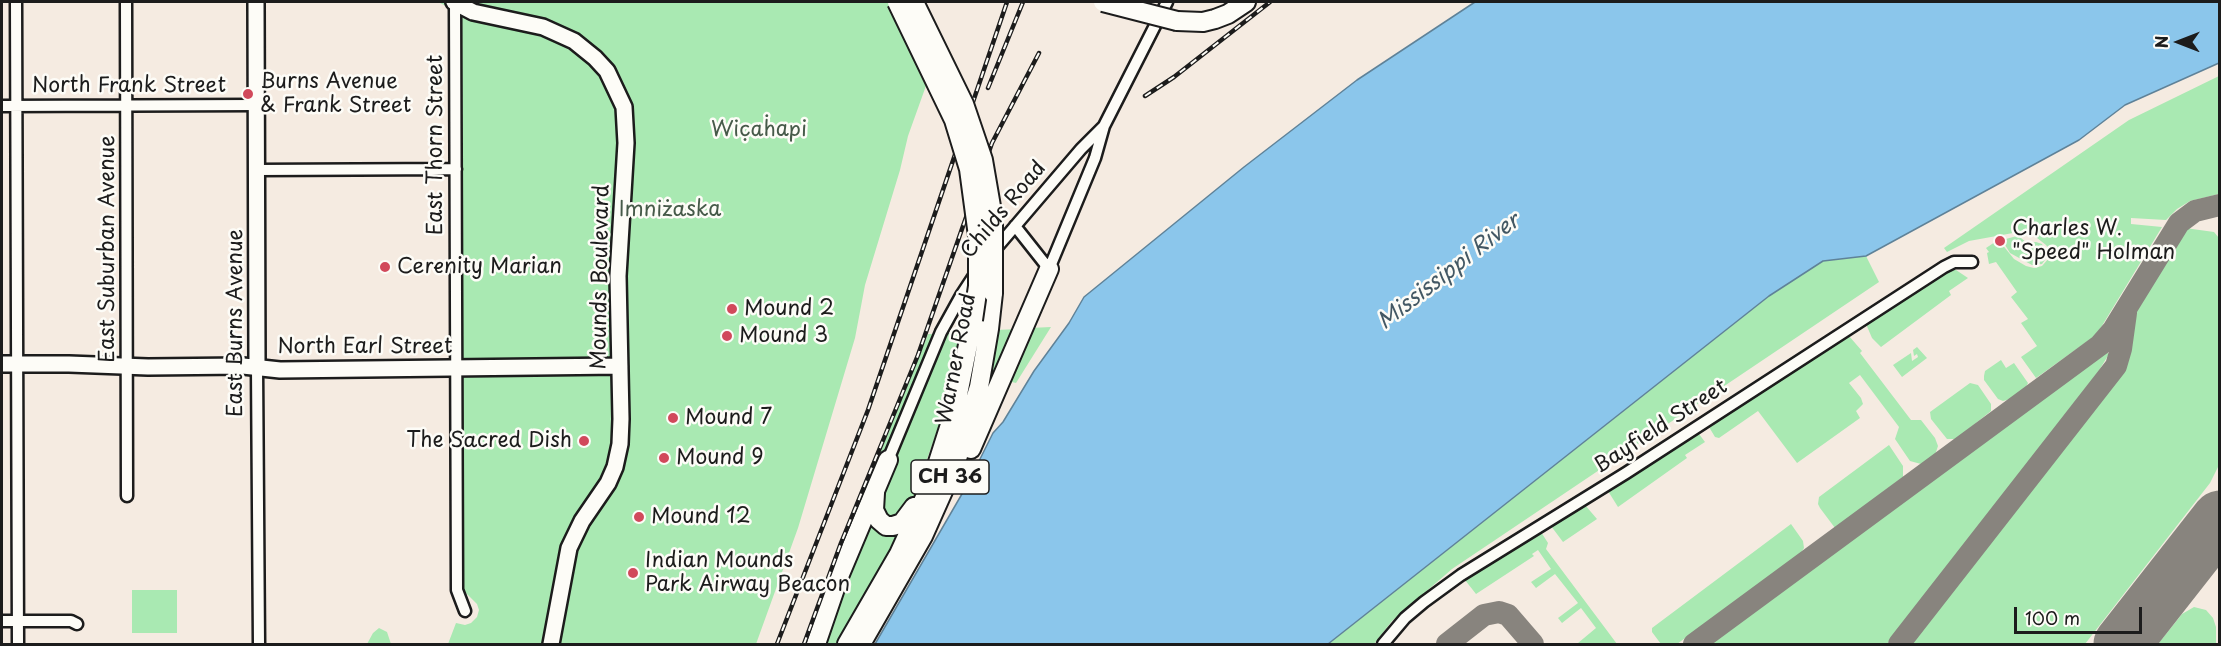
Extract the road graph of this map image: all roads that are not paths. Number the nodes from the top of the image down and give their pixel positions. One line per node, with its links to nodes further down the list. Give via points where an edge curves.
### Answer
1 (16, 2): 12 (street)
2 (126, 2): 13 (street, East Suburban Avenue)
3 (256, 2): 10 (street, East Burns Avenue)
4 (455, 2): 15 (street, East Thorn Street); 22 (street, Mounds Boulevard, via 485,15 561,33 595,58 616,88 624,107 626,143 618,276)
5 (897, 2): 25 (highway, Warner Road / CH 36, bridge, via 954,120 969,169 978,236 973,320)
6 (914, 2): 28 (highway, Warner Road / CH 36, bridge, via 964,104 983,160 993,218 993,293 986,348 968,425 948,483)
7 (1103, 2): 8 (highway, bridge, via 1177,21 1203,22 1228,14)
8 (1246, 2)
9 (1163, 3): 14 (street, Childs Road)
10 (256, 105): 13 (street, North Frank Street); 16 (street, East Burns Avenue)
11 (2, 106): 12 (street, North Frank Street)
12 (16, 106): 13 (street, North Frank Street); 20 (street)
13 (127, 106): 21 (street, East Suburban Avenue)
14 (1104, 126): 17 (street, Childs Road); 19 (street, Childs Road, via 1095,158)
15 (456, 169): 16 (street); 24 (street, East Thorn Street)
16 (257, 171): 23 (street, East Burns Avenue)
17 (1015, 226): 19 (street); 26 (street, Childs Road, via 976,272 946,322)
18 (1972, 262): 39 (street, Bayfield Street, via 1954,262 1944,267 1461,575 1406,618)
19 (1049, 269): 28 (highway, via 967,458)
20 (9, 364): 21 (street, North Earl Street); 31 (street)
21 (128, 366): 23 (street, North Earl Street); 27 (street, East Suburban Avenue)
22 (620, 366): 24 (street, North Earl Street); 35 (street, Mounds Boulevard, via 618,456 606,487 569,548)
23 (257, 368): 24 (street, North Earl Street); 34 (street, East Burns Avenue)
24 (456, 368): 29 (street, East Thorn Street, via 457,590)
25 (944, 447): 26 (highway, via 908,518 893,526 881,522 873,506); 37 (highway, Warner Road / CH 36, via 908,537)
26 (888, 460): 36 (highway, via 847,557)
27 (127, 496)
28 (914, 554): 38 (highway, Warner Road / CH 36)
29 (465, 611)
30 (2, 621): 31 (street)
31 (18, 621): 32 (street); 33 (street)
32 (77, 624)
33 (18, 645)
34 (259, 645)
35 (551, 645)
36 (816, 645)
37 (847, 645)
38 (861, 645)
39 (1383, 645)

